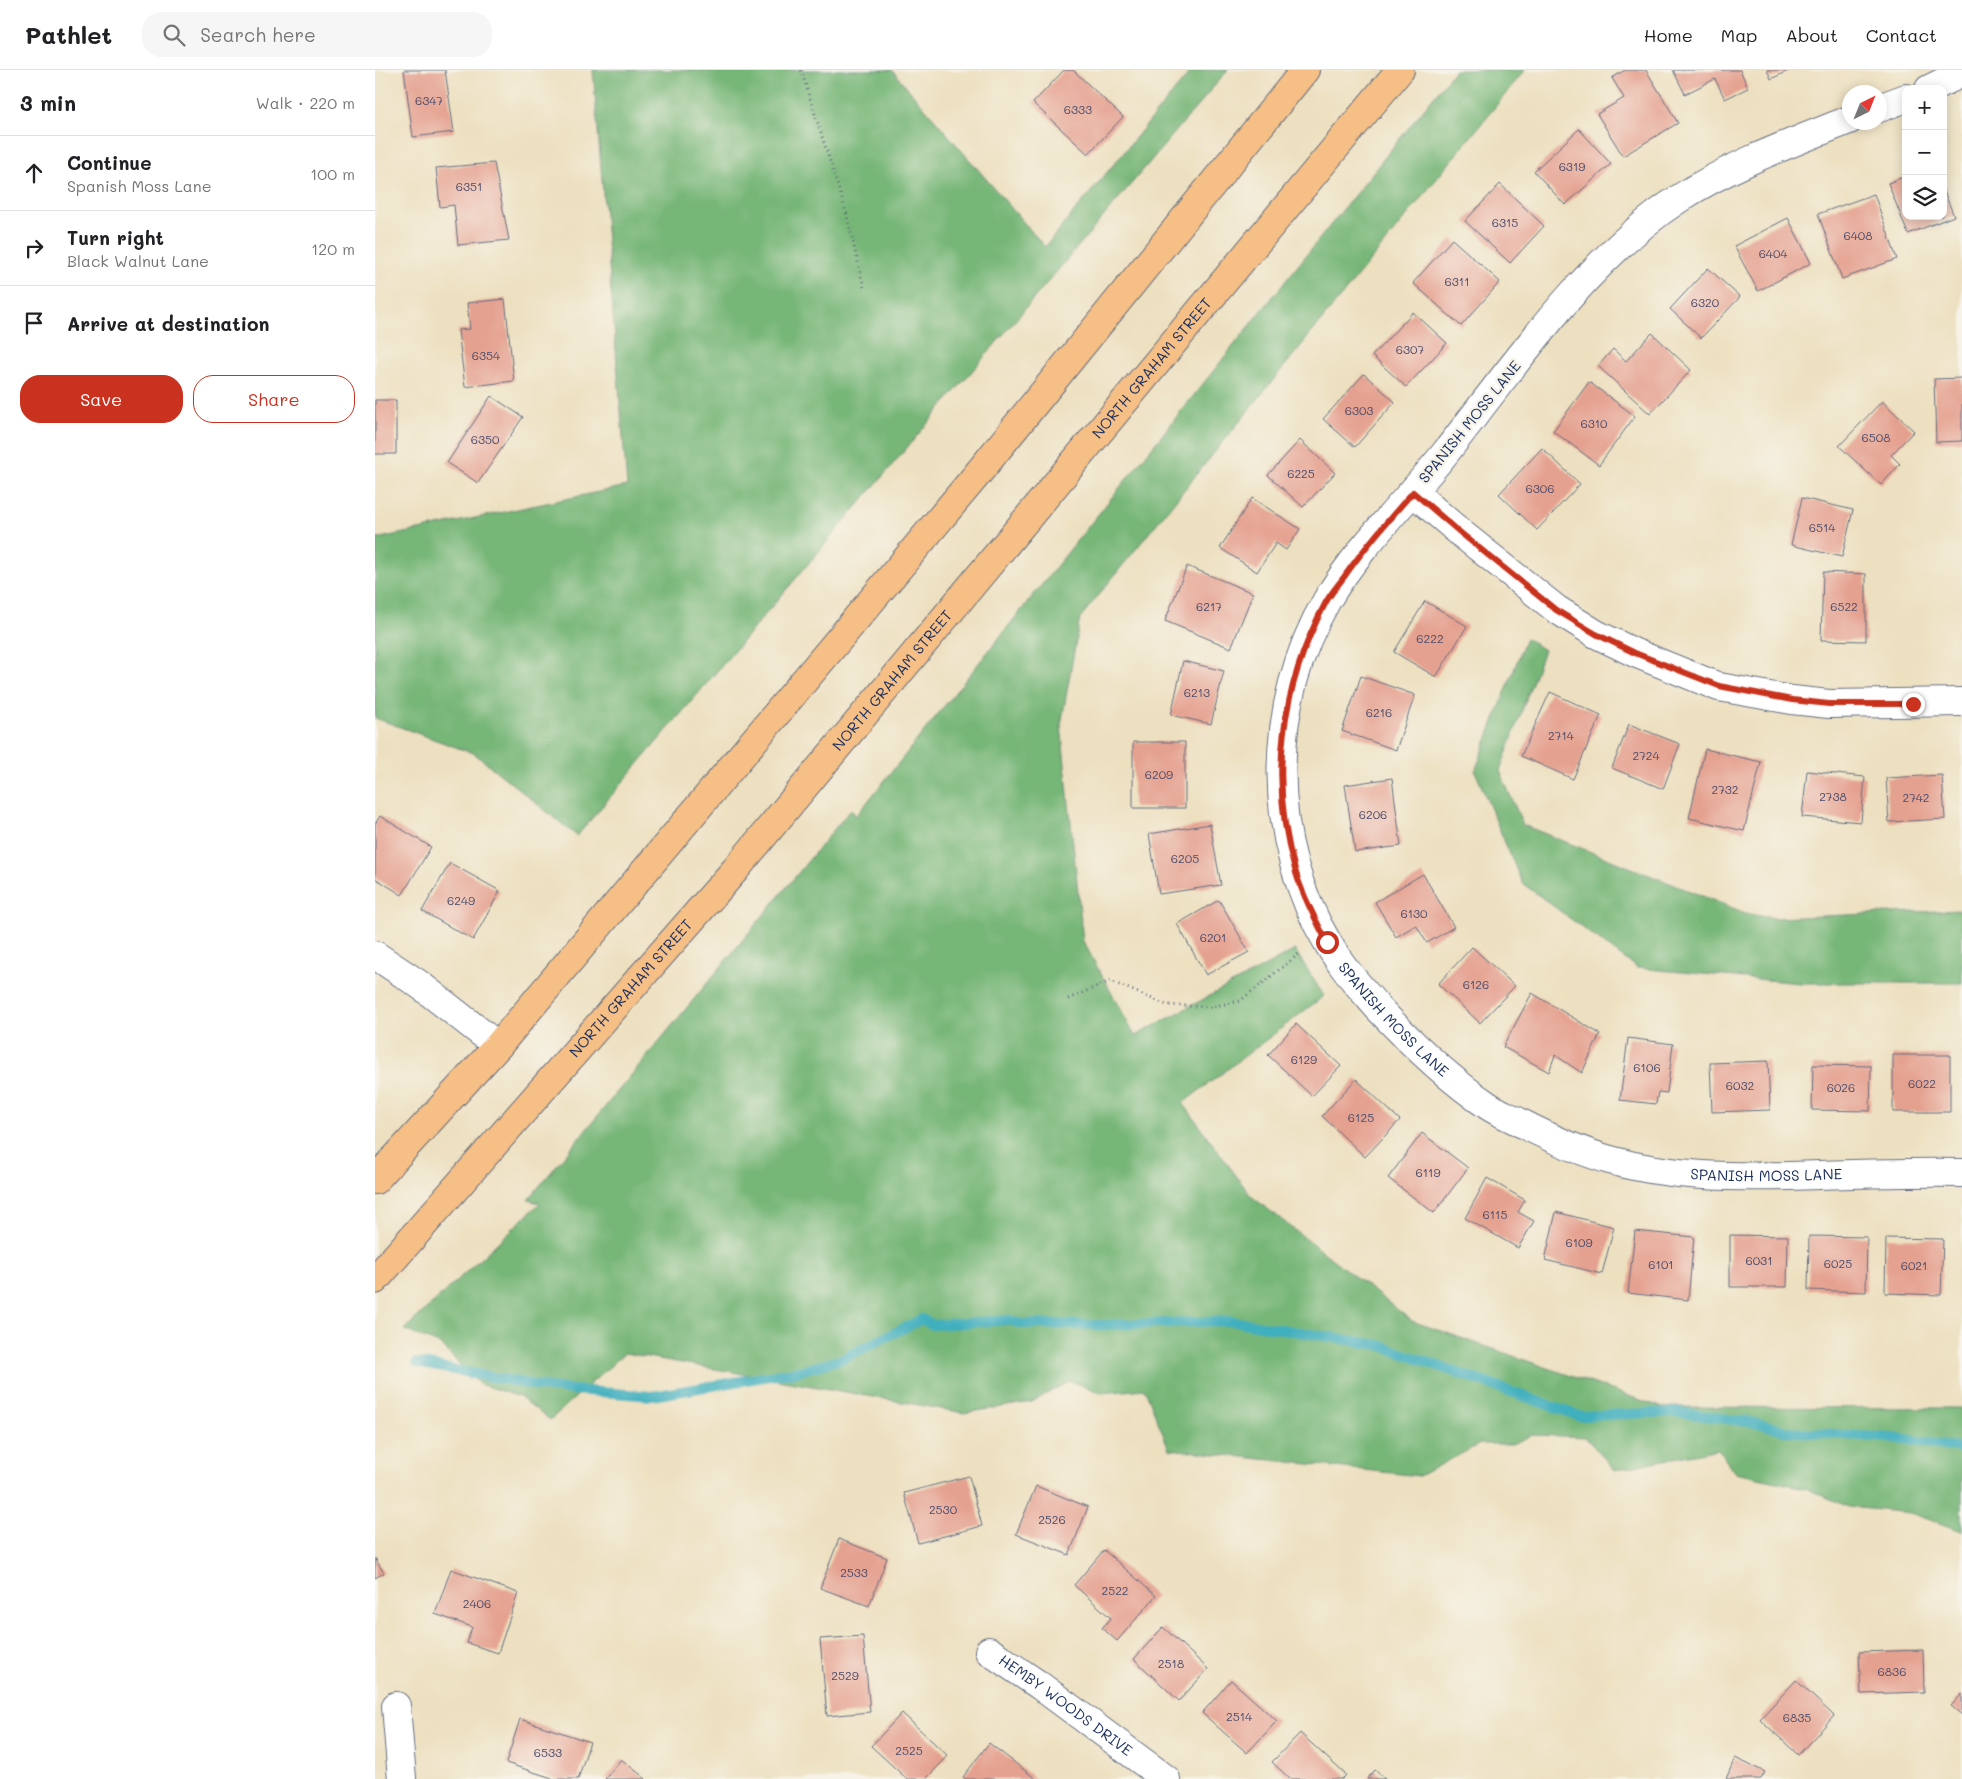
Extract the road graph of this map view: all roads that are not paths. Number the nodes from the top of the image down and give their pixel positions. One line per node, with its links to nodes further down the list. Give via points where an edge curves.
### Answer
1 (1305, 70): 11 (main road, via 975,477)
2 (1400, 70): 14 (main road, NORTH GRAHAM STREET, via 735,870)
3 (1962, 73): 4 (street)
4 (1937, 85)
5 (1902, 99): 6 (street)
6 (1887, 105)
7 (1842, 123): 8 (street, SPANISH MOSS LANE, via 1724,173 1678,199 1640,227 1583,282)
8 (1413, 492): 9 (street, via 1556,610 1635,653 1719,686 1829,704); 12 (street, SPANISH MOSS LANE, via 1327,600 1304,649 1290,693 1283,734 1281,782 1286,832 1296,873 1310,910 1347,974 1431,1061 1488,1106 1552,1140 1611,1161 1694,1175)
9 (1962, 702)
10 (375, 955): 11 (street, via 421,985)
11 (498, 1046): 13 (main road)
12 (1962, 1173)
13 (375, 1180)
14 (375, 1280)
15 (989, 1651): 18 (street, HEMBY WOODS DRIVE)
16 (396, 1706): 17 (street)
17 (402, 1779)
18 (1166, 1779)

